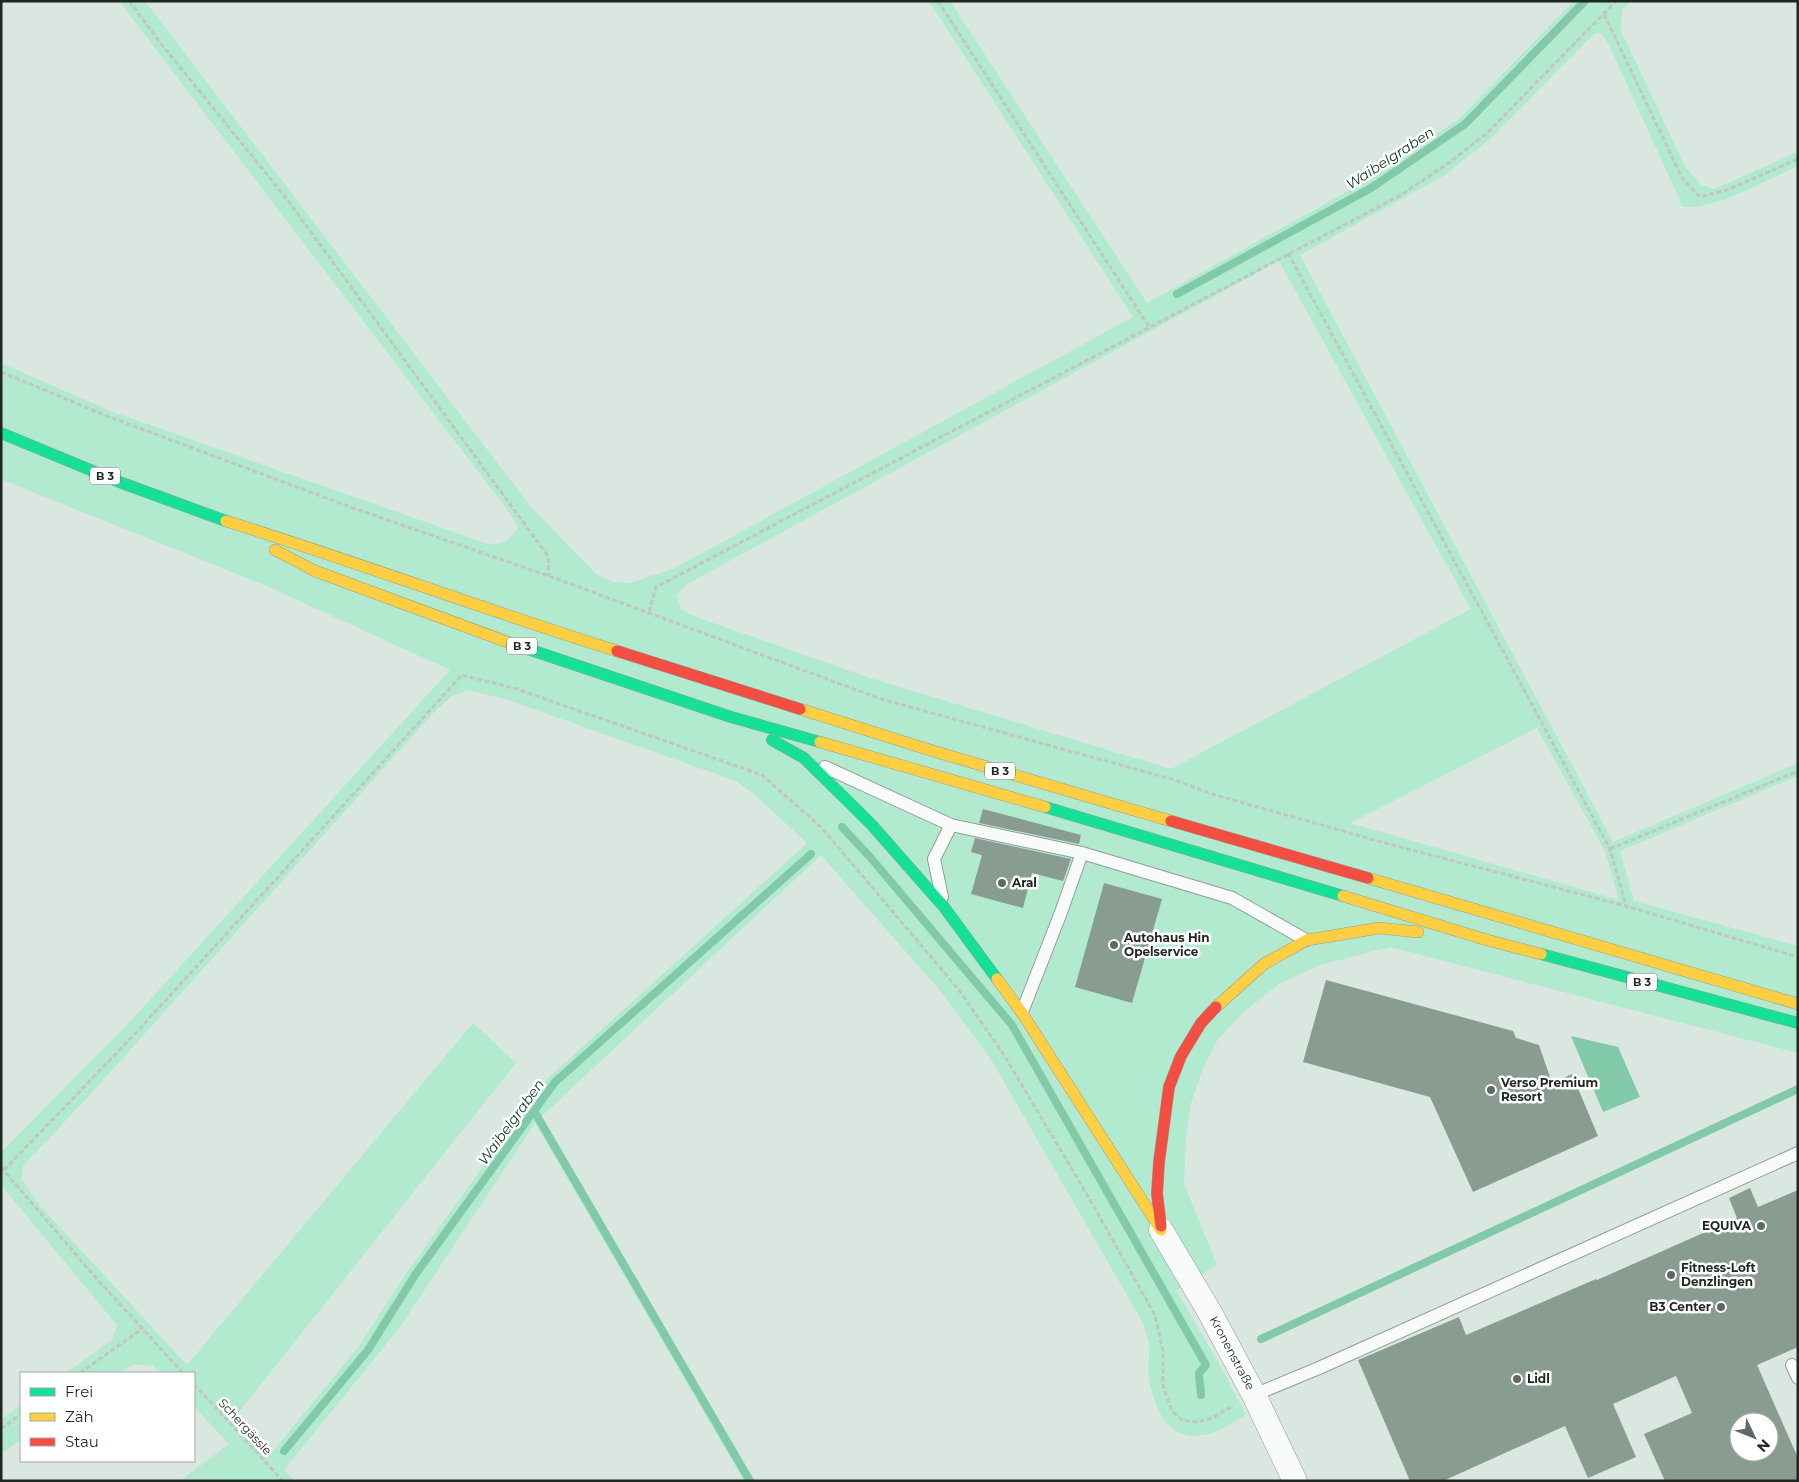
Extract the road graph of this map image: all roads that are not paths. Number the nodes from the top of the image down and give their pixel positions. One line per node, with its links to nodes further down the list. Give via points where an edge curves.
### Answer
1 (1, 433): 2 (highway, B 3)
2 (210, 516): 3 (highway, B 3, via 315,571 499,639); 10 (highway, B 3, via 550,630 933,751)
3 (731, 717): 4 (highway); 9 (highway, B 3, via 1101,823)
4 (804, 758): 5 (lane); 7 (highway, via 871,824)
5 (951, 825): 6 (lane); 7 (lane, via 934,859)
6 (1082, 853): 8 (lane, via 1232,898); 11 (lane)
7 (944, 907): 11 (highway)
8 (1307, 940): 9 (highway, via 1379,928); 14 (highway, via 1264,964 1228,995 1201,1023 1181,1056 1169,1088 1162,1137 1157,1194)
9 (1487, 940): 12 (highway, B 3)
10 (1798, 1004)
11 (1022, 1013): 14 (highway)
12 (1798, 1023)
13 (1798, 1154): 17 (lane)
14 (1162, 1230): 17 (street, Kronenstraße)
15 (1792, 1364): 16 (lane)
16 (1798, 1378)
17 (1254, 1395): 18 (street, Kronenstraße)
18 (1295, 1481)

